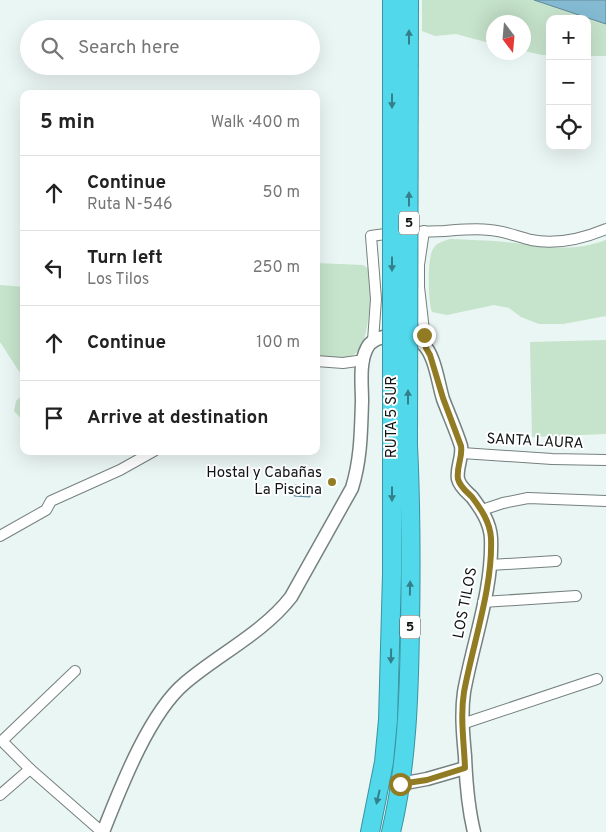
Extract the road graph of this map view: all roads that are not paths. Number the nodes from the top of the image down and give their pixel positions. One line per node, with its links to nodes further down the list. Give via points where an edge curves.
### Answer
1 (392, 0): 9 (highway, RUTA 5 SUR / 5, one-way to 9, bridge)
2 (409, 0): 9 (highway, RUTA 5 SUR / 5, one-way to 2, bridge)
3 (606, 229): 4 (street, via 590,236 548,242 492,230)
4 (424, 231): 5 (street, via 371,236 376,299); 6 (street, via 419,287)
5 (373, 341): 6 (street, via 382,337 412,337); 7 (street)
6 (426, 348): 10 (street)
7 (364, 360): 8 (street); 27 (street, via 358,468 345,503 282,609 185,683 168,700 139,750)
8 (320, 361)
9 (400, 445): 25 (highway, RUTA 5 SUR / 5, one-way to 9, via 409,688 411,530); 28 (highway, RUTA 5 SUR / 5, one-way to 28, via 388,720 384,762)
10 (462, 453): 12 (street, SANTA LAURA, via 552,460); 14 (street, LOS TILOS, via 458,479)
11 (147, 455): 15 (street, via 51,501 46,510)
12 (606, 460)
13 (606, 501): 14 (street, via 528,498)
14 (482, 510): 17 (street, LOS TILOS, via 491,536)
15 (0, 536)
16 (556, 561): 17 (street)
17 (490, 565): 19 (street, LOS TILOS)
18 (576, 596): 19 (street)
19 (483, 602): 22 (street, LOS TILOS, via 464,692)
20 (75, 671): 24 (street, via 2,741)
21 (596, 679): 22 (street)
22 (462, 724): 23 (street, LOS TILOS)
23 (465, 768): 25 (street, via 427,780); 30 (street, LOS TILOS)
24 (30, 769): 26 (street); 27 (street)
25 (400, 784): 29 (highway, RUTA 5 SUR / 5)
26 (0, 795)
27 (102, 832)
28 (370, 832)
29 (391, 832)
30 (474, 832)

